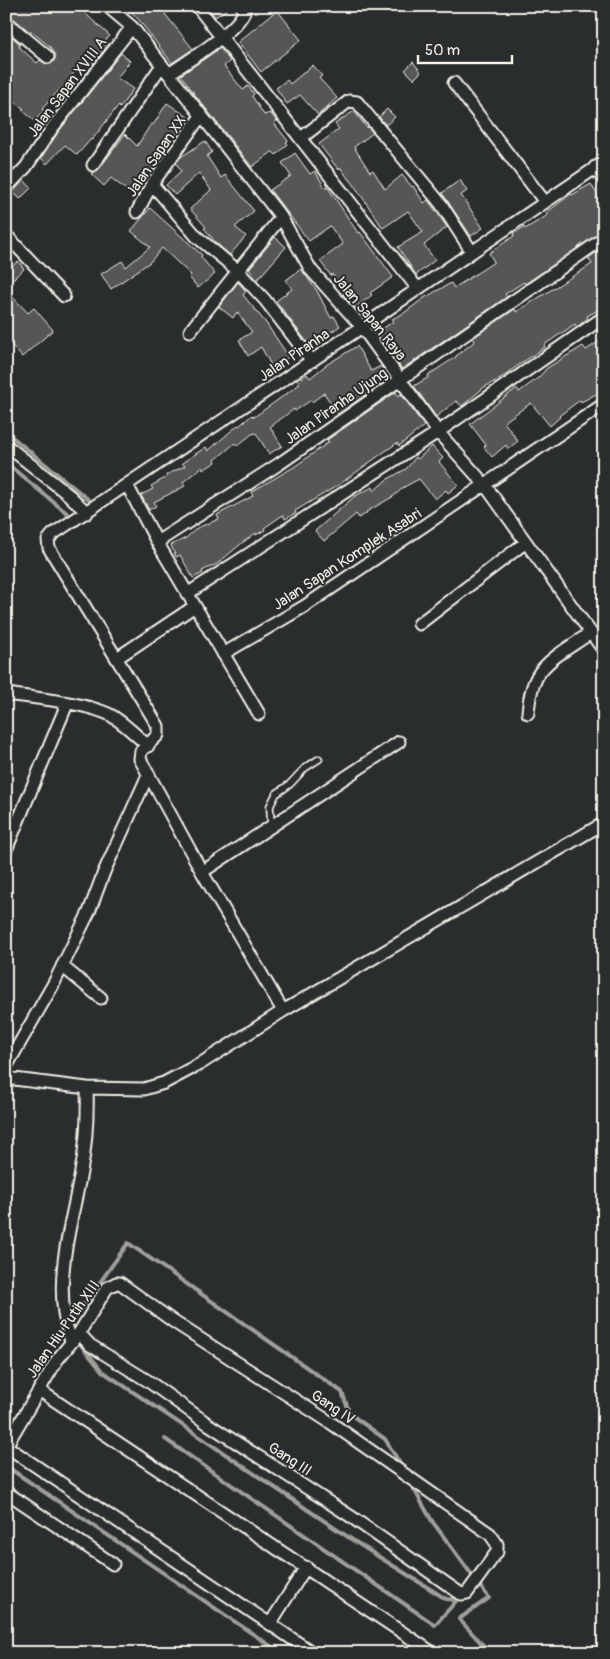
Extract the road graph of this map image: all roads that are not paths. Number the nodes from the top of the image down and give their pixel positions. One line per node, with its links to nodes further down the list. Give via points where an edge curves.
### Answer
1 (107, 6): 5 (street, Jalan Sapan Raya)
2 (197, 6): 6 (street)
3 (242, 6): 6 (street, via 242,18)
4 (6, 22): 7 (street)
5 (132, 27): 8 (street, Jalan Sapan Raya); 16 (street, Jalan Sapan XVIII A, via 53,127 26,168)
6 (221, 37): 8 (street); 11 (street)
7 (48, 56)
8 (165, 70): 10 (street, Jalan Sapan Raya); 13 (street)
9 (454, 84): 17 (street)
10 (201, 116): 15 (street, Jalan Sapan XX); 19 (street, Jalan Sapan Raya)
11 (302, 138): 22 (street, via 349,101 357,102 441,204); 24 (street)
12 (600, 164): 14 (street); 17 (street, Jalan Piranha)
13 (93, 165)
14 (604, 180)
15 (152, 184): 18 (street, Jalan Sapan XX); 23 (street, via 197,236)
16 (6, 188)
17 (545, 202): 22 (street, Jalan Piranha)
18 (137, 212)
19 (281, 217): 23 (street); 27 (street, Jalan Sapan Raya, via 312,270)
20 (6, 235): 25 (street)
21 (604, 238): 30 (street, Jalan Piranha Ujung)
22 (472, 252): 24 (street, Jalan Piranha)
23 (237, 270): 28 (street); 29 (street, via 265,300)
24 (418, 289): 27 (street, Jalan Piranha)
25 (64, 296)
26 (604, 317): 32 (street)
27 (362, 328): 29 (street, Jalan Piranha); 30 (street, Jalan Sapan Raya)
28 (190, 332)
29 (312, 361): 35 (street, Jalan Piranha)
30 (401, 379): 32 (street, Jalan Sapan Raya); 37 (street, Jalan Piranha Ujung, via 279,464)
31 (604, 404): 34 (street, Jalan Sapan Komplek Asabri)
32 (438, 432): 34 (street, Jalan Sapan Raya); 39 (street)
33 (6, 445): 36 (street)
34 (485, 485): 38 (street, Jalan Sapan Raya); 44 (street, Jalan Sapan Komplek Asabri, via 305,606)
35 (127, 486): 36 (street, Jalan Piranha); 37 (street)
36 (87, 512): 45 (street, Jalan Piranha, via 53,534 48,540 49,548)
37 (157, 542): 39 (street)
38 (526, 542): 41 (street); 42 (street, Jalan Sapan Raya)
39 (188, 594): 40 (street)
40 (195, 606): 44 (street); 45 (street)
41 (419, 624)
42 (590, 633): 43 (street, Jalan Sapan Raya); 48 (street, via 540,672 529,700)
43 (604, 652)
44 (223, 654): 49 (street)
45 (117, 658): 51 (street, Jalan Piranha, via 158,726 158,735)
46 (6, 694): 47 (street)
47 (67, 704): 51 (street, via 110,715); 56 (street)
48 (528, 713)
49 (259, 714)
50 (399, 742): 55 (street)
51 (148, 746): 53 (street, Jalan Piranha, via 141,751 140,759)
52 (319, 759): 55 (lane, via 276,794 270,806)
53 (148, 776): 58 (street); 59 (street)
54 (604, 823): 61 (street)
55 (271, 827): 58 (street)
56 (10, 828): 57 (street)
57 (6, 850)
58 (202, 872): 61 (street)
59 (62, 966): 60 (street); 62 (street)
60 (101, 998)
61 (283, 1011): 64 (street, via 164,1083 144,1088)
62 (6, 1067)
63 (6, 1078): 64 (street)
64 (87, 1088): 67 (street, via 82,1171 63,1278 64,1313)
65 (116, 1283): 66 (street, Jalan Hiu Putih XIII, via 107,1288); 73 (street, Gang IV, via 331,1423 490,1534 497,1544 497,1552)
66 (79, 1333): 67 (street, Jalan Hiu Putih XIII); 73 (street, Gang III, via 90,1345 350,1516 461,1594 467,1593)
67 (71, 1342): 68 (street, Jalan Hiu Putih XIII)
68 (39, 1390): 69 (street, Jalan Hiu Putih XIII); 72 (street)
69 (6, 1446): 74 (street)
70 (6, 1492): 71 (street)
71 (113, 1564)
72 (306, 1567): 74 (street); 76 (street)
73 (481, 1576)
74 (270, 1624): 75 (street)
75 (312, 1653)
76 (433, 1653)

